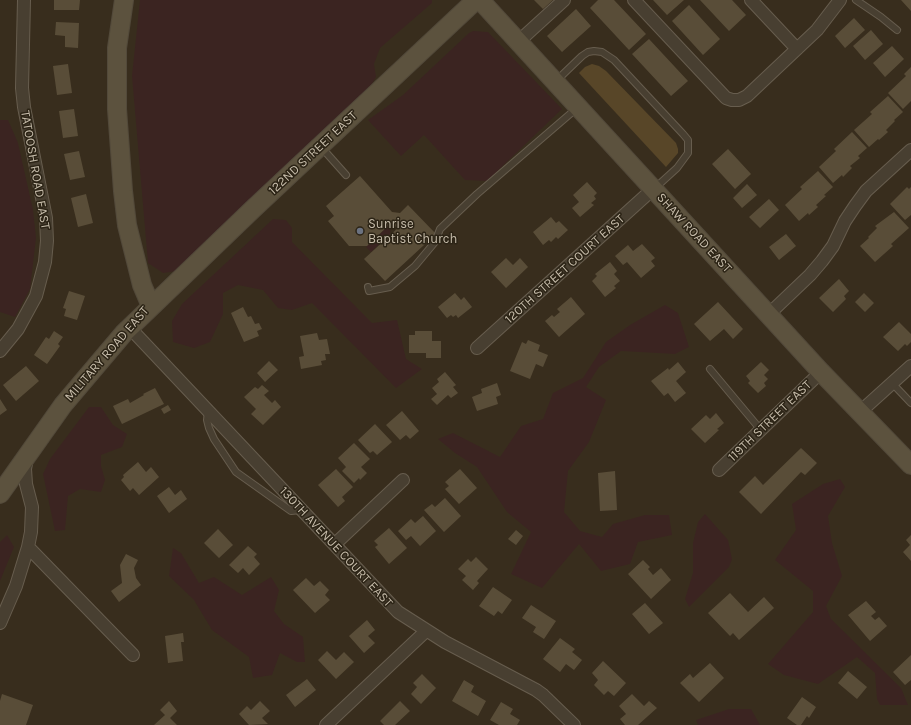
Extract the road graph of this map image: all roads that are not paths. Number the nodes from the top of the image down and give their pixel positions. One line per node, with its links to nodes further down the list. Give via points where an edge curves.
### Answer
1 (24, 0): 24 (street, TATOOSH ROAD EAST, via 22,88 46,218 47,241 45,262 36,296 18,329)
2 (124, 0): 20 (main road, MILITARY ROAD EAST, via 117,48 117,109 123,191 129,233 142,285)
3 (476, 0): 15 (main road, 122ND STREET EAST)
4 (480, 0): 11 (main road, SHAW ROAD EAST)
5 (564, 0): 11 (street)
6 (634, 0): 12 (street, via 726,98 732,100 747,96)
7 (751, 0): 12 (street)
8 (840, 0): 12 (street, via 818,30)
9 (856, 0): 10 (lane)
10 (897, 30)
11 (518, 42): 13 (main road, SHAW ROAD EAST)
12 (797, 49)
13 (555, 82): 14 (main road, SHAW ROAD EAST); 18 (lane, via 588,52 602,52 614,60 683,134 688,140 688,153 677,168)
14 (578, 107): 18 (main road, SHAW ROAD EAST); 19 (lane, via 440,229 436,242 415,266 390,287 369,291)
15 (320, 146): 17 (lane); 20 (main road, 122ND STREET EAST)
16 (911, 150): 21 (street, via 866,191 822,261)
17 (346, 175)
18 (653, 189): 21 (main road, SHAW ROAD EAST); 23 (street, 120TH STREET COURT EAST)
19 (368, 288)
20 (151, 306): 22 (main road, MILITARY ROAD EAST)
21 (769, 314): 27 (main road, SHAW ROAD EAST)
22 (130, 328): 30 (street, 130TH AVENUE COURT EAST); 33 (main road, MILITARY ROAD EAST, via 75,389)
23 (477, 348)
24 (0, 351)
25 (911, 366): 28 (street)
26 (710, 369): 32 (lane)
27 (821, 372): 31 (main road, SHAW ROAD EAST); 32 (street, 119TH STREET EAST)
28 (892, 383): 29 (lane); 31 (street)
29 (911, 403)
30 (208, 411): 38 (street, 130TH AVENUE COURT EAST); 38 (lane, via 209,428 236,472 291,511)
31 (860, 412): 34 (main road, SHAW ROAD EAST)
32 (760, 429): 35 (street, 119TH STREET EAST)
33 (28, 455): 37 (main road); 40 (street, MILITARY ROAD EAST, via 25,469 26,484 32,507)
34 (911, 465)
35 (719, 470)
36 (403, 480): 39 (street)
37 (0, 494)
38 (302, 510): 39 (street, 130TH AVENUE COURT EAST)
39 (335, 544): 42 (street, 130TH AVENUE COURT EAST, via 398,612)
40 (28, 547): 41 (street, MILITARY ROAD EAST, via 16,586); 43 (street)
41 (0, 623)
42 (426, 631): 44 (street, 130TH AVENUE COURT EAST, via 536,690); 45 (street)
43 (133, 655)
44 (571, 724)
45 (326, 725)

